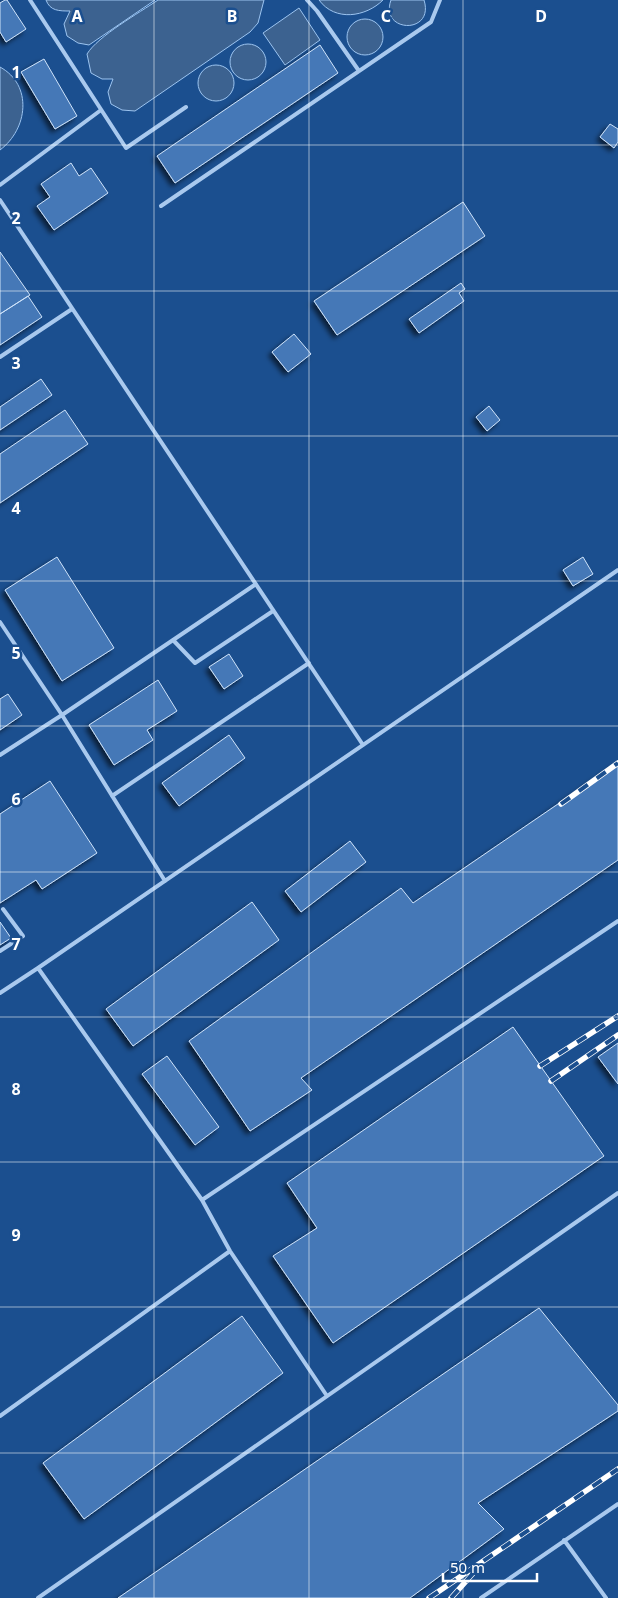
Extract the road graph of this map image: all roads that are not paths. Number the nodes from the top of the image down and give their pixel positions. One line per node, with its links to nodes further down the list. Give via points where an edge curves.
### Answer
1 (30, 0): 6 (lane)
2 (307, 0): 4 (lane)
3 (440, 0): 4 (lane, via 431,22)
4 (360, 71): 9 (lane)
5 (186, 107): 6 (lane, via 126,148)
6 (101, 110): 7 (lane)
7 (0, 185)
8 (0, 200): 10 (lane)
9 (162, 206)
10 (72, 309): 11 (lane); 13 (lane)
11 (0, 357)
12 (618, 570): 19 (lane)
13 (256, 584): 14 (lane); 16 (lane)
14 (273, 611): 16 (lane, via 195,663); 17 (lane)
15 (0, 622): 18 (lane)
16 (173, 640): 18 (lane)
17 (309, 663): 19 (lane); 21 (lane)
18 (62, 715): 20 (lane); 21 (lane)
19 (363, 745): 22 (lane)
20 (0, 755)
21 (112, 796): 22 (lane)
22 (165, 881): 26 (lane)
23 (3, 909): 25 (lane, via 23,936)
24 (618, 921): 29 (lane)
25 (0, 951)
26 (38, 968): 27 (lane); 29 (lane)
27 (0, 993)
28 (618, 1193): 31 (lane)
29 (202, 1200): 30 (lane)
30 (230, 1250): 31 (lane); 32 (lane)
31 (327, 1396): 35 (lane)
32 (0, 1416)
33 (618, 1504): 34 (lane)
34 (564, 1540): 36 (lane); 37 (lane)
35 (38, 1598)
36 (481, 1598)
37 (606, 1598)

